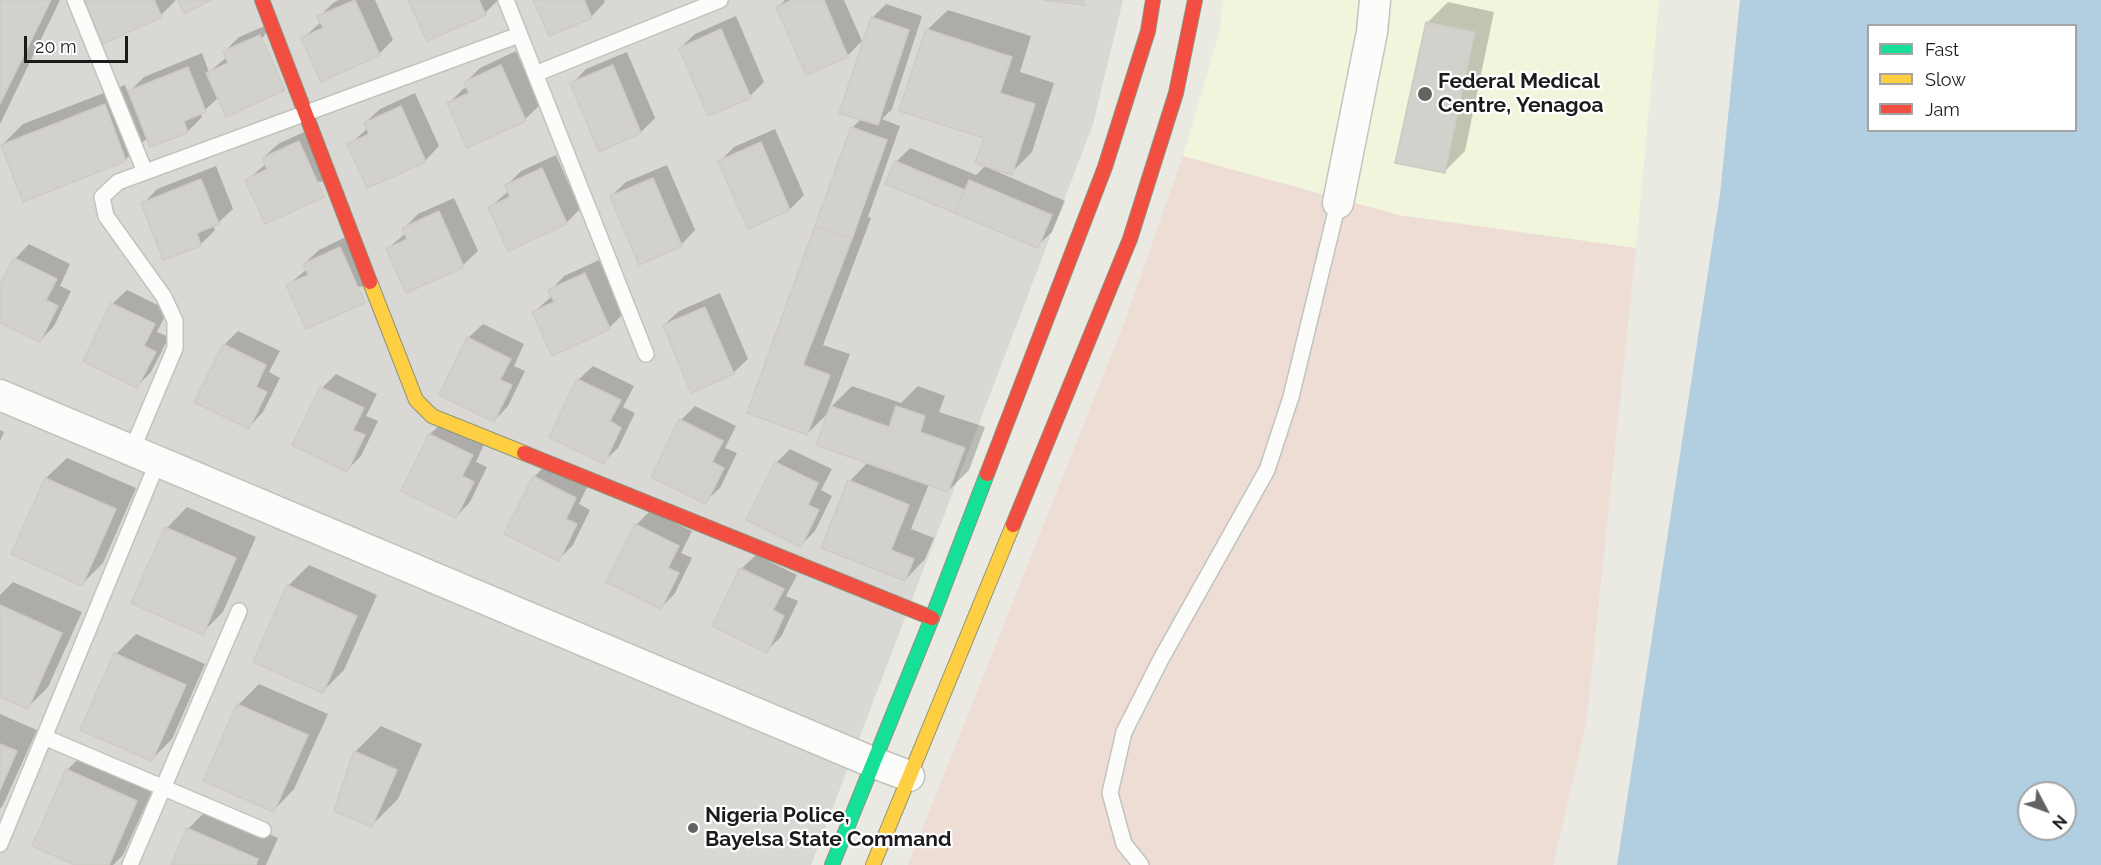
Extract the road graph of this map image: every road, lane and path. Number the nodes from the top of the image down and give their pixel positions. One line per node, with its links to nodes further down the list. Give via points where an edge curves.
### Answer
1 (75, 0): 11 (lane)
2 (262, 0): 10 (street)
3 (506, 0): 8 (lane)
4 (720, 0): 9 (lane)
5 (1153, 0): 17 (street, via 1148,31 1105,167)
6 (1195, 0): 20 (street, via 1176,93 1130,239)
7 (1375, 0): 12 (street)
8 (519, 35): 9 (lane); 10 (lane)
9 (535, 74): 13 (lane)
10 (305, 113): 11 (lane); 17 (street, via 407,380 416,400 432,416)
11 (145, 172): 15 (lane, via 118,182 102,197 106,216 164,297 175,321 175,348)
12 (1338, 203): 27 (lane, via 1291,397 1267,470 1124,732 1110,793 1124,844)
13 (646, 354)
14 (0, 395): 15 (street)
15 (145, 456): 18 (lane); 19 (street)
16 (239, 611): 21 (lane)
17 (932, 618): 19 (street)
18 (44, 737): 21 (lane); 23 (lane)
19 (872, 762): 20 (street); 25 (street)
20 (909, 776): 26 (street)
21 (162, 787): 22 (lane); 24 (lane)
22 (262, 830)
23 (0, 844)
24 (129, 865)
25 (832, 865)
26 (873, 865)
27 (1141, 865)

